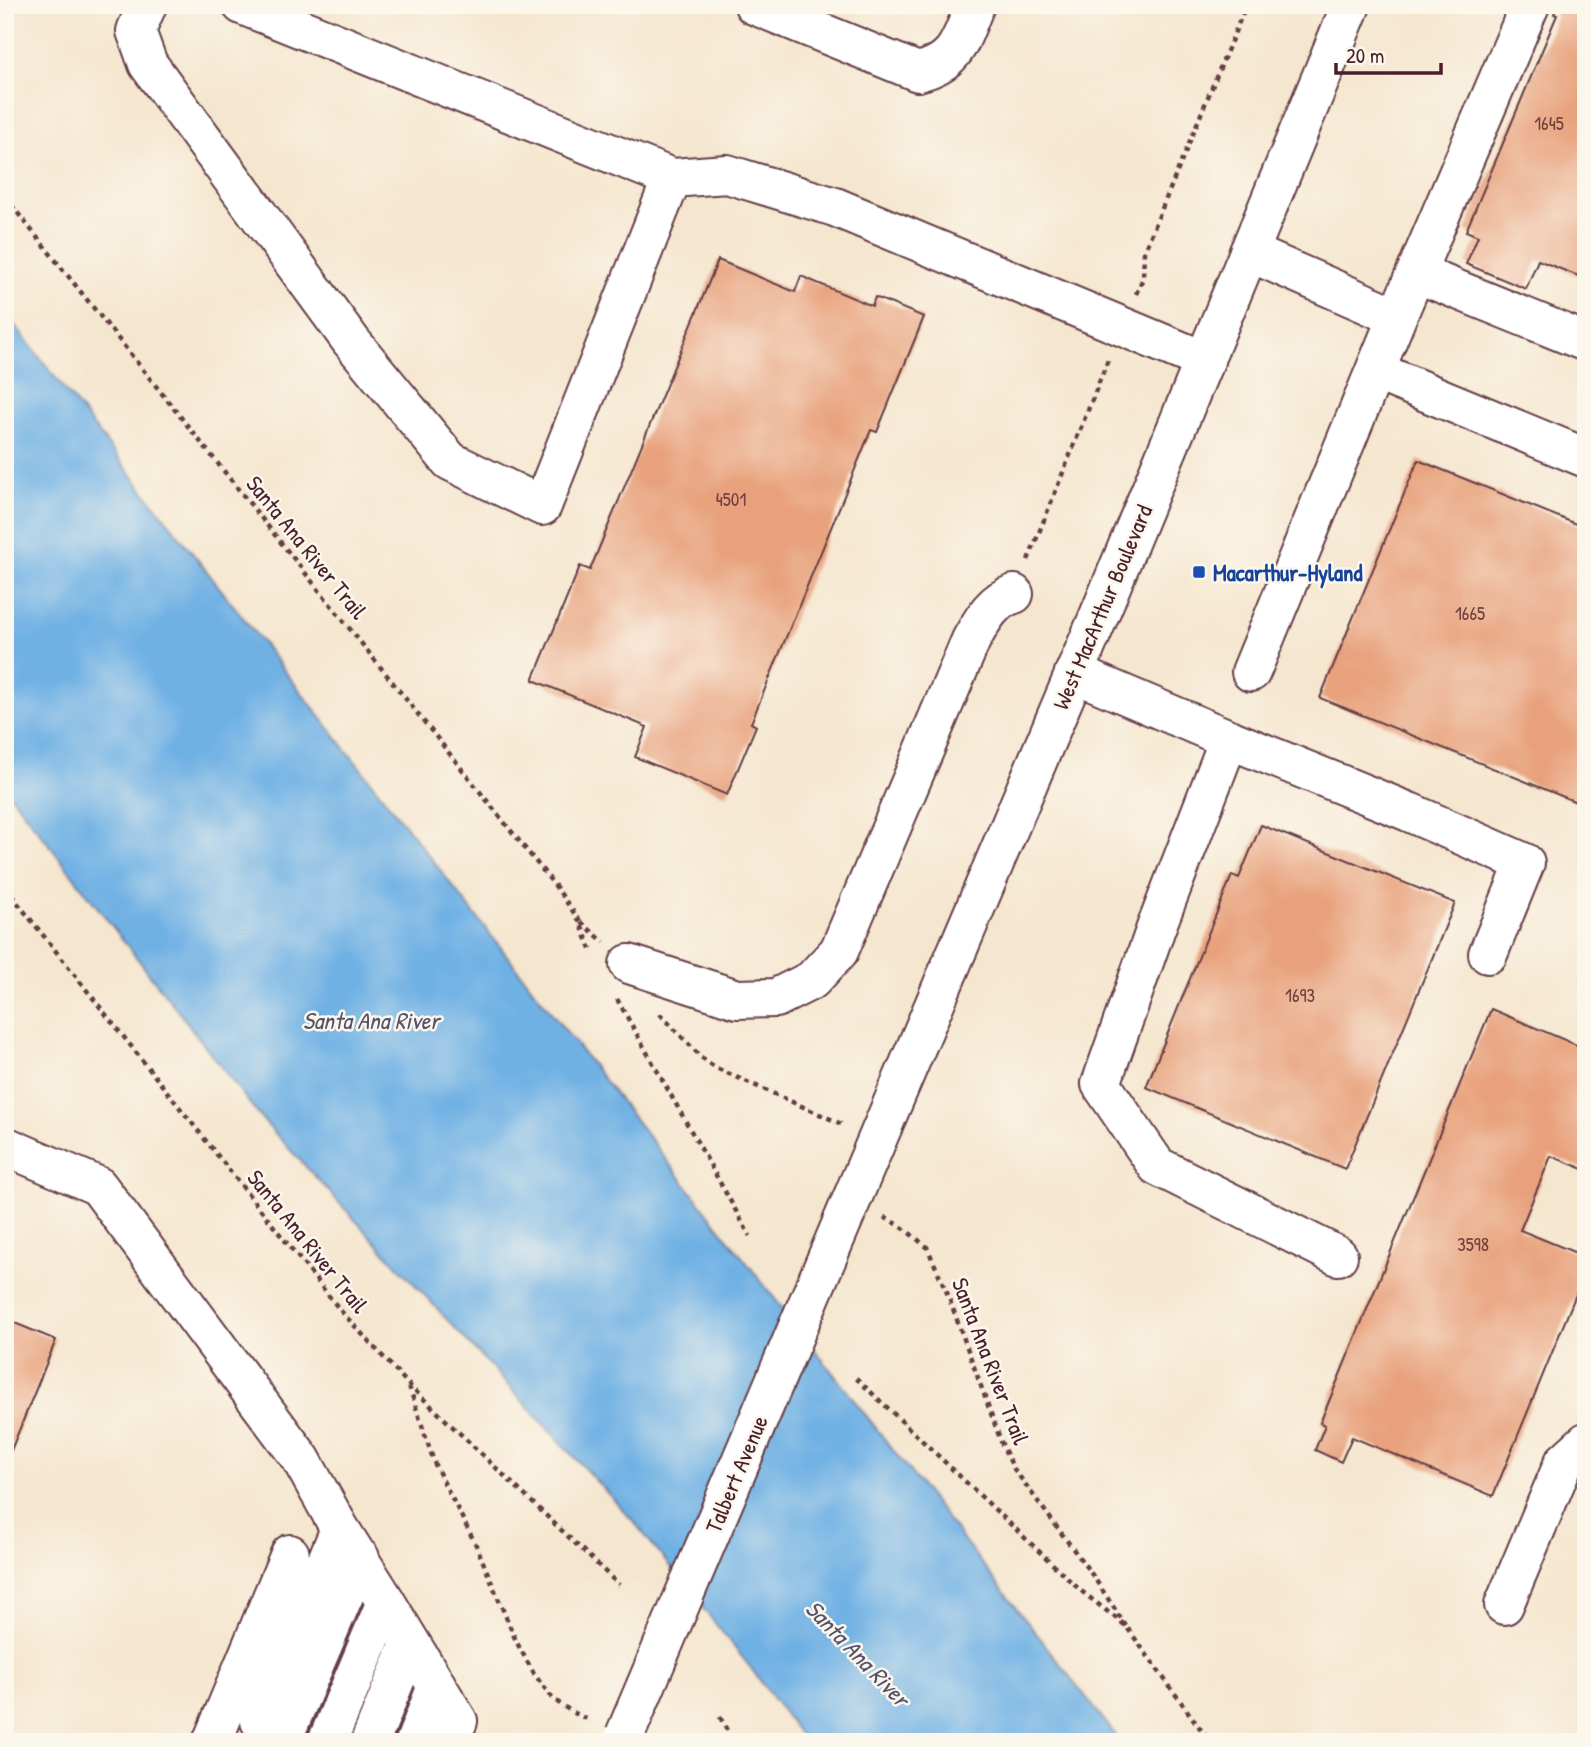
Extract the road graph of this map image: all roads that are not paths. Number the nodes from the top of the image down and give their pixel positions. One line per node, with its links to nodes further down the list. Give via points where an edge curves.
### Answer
1 (147, 5): 7 (main road, via 136,32 148,64 351,341 450,461 541,506)
2 (242, 5): 7 (main road)
3 (975, 5): 6 (main road, via 956,50 937,67 918,72)
4 (1351, 5): 8 (main road, West MacArthur Boulevard)
5 (1530, 5): 9 (main road)
6 (768, 8)
7 (673, 178): 12 (main road, via 727,174 835,207)
8 (1249, 252): 10 (main road); 12 (main road, West MacArthur Boulevard)
9 (1416, 273): 10 (main road); 11 (main road)
10 (1397, 317): 13 (main road)
11 (1586, 342)
12 (1205, 361): 17 (main road, West MacArthur Boulevard)
13 (1374, 371): 14 (main road); 16 (main road)
14 (1586, 458)
15 (1014, 594): 20 (main road, via 990,608 971,640 839,951 812,980 776,998 737,999)
16 (1251, 672)
17 (1074, 673): 18 (main road); 22 (main road, West MacArthur Boulevard)
18 (1229, 739): 19 (main road, via 1525,863); 23 (main road, via 1101,1084 1157,1166)
19 (1488, 954)
20 (612, 972)
21 (7, 1147): 25 (main road, via 97,1186 301,1460)
22 (851, 1203): 32 (main road, Talbert Avenue, bridge)
23 (1338, 1256)
24 (1586, 1442): 28 (main road, via 1564,1462)
25 (350, 1543): 27 (main road); 31 (main road)
26 (290, 1554): 33 (main road)
27 (386, 1602): 29 (main road); 34 (main road)
28 (1504, 1605)
29 (410, 1643): 30 (main road); 35 (main road)
30 (437, 1686): 36 (main road); 37 (main road, via 458,1721)
31 (273, 1726)
32 (624, 1739)
33 (212, 1742)
34 (327, 1742)
35 (370, 1742)
36 (415, 1742)
37 (449, 1742)

